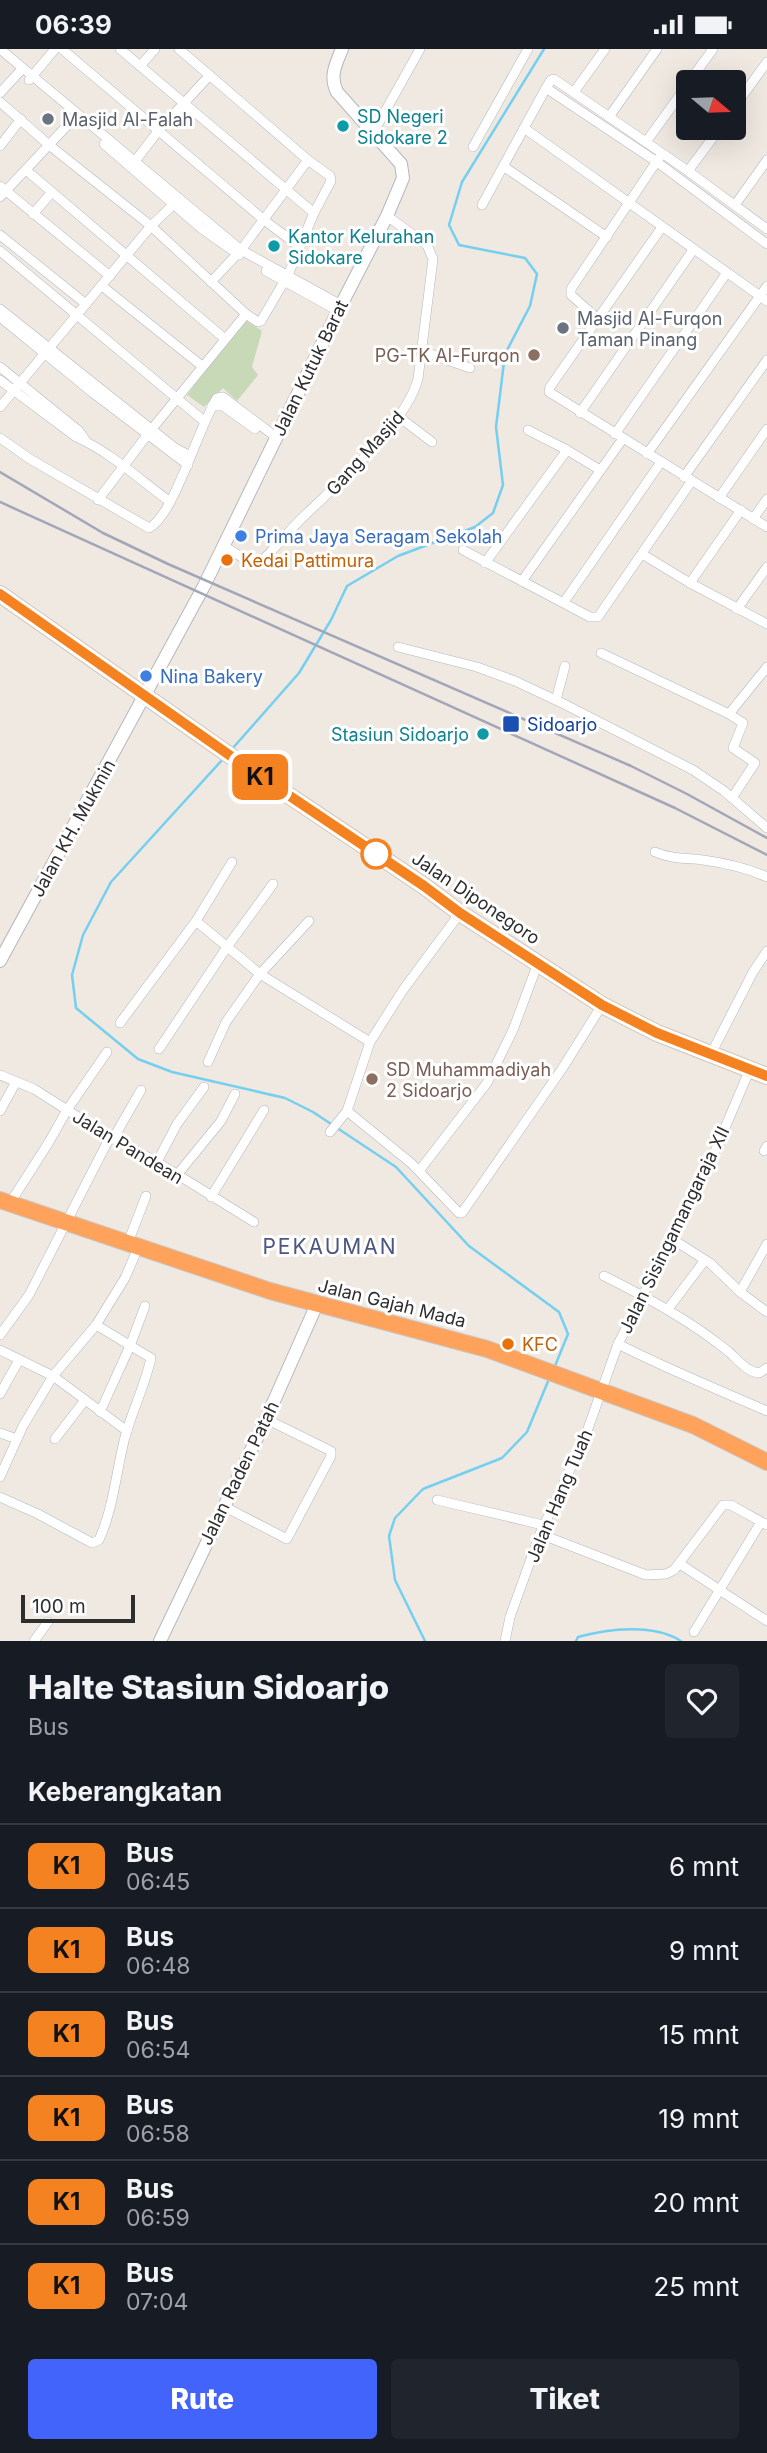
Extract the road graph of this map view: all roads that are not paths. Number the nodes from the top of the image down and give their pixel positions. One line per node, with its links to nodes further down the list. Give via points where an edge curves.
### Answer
1 (0, 49): 17 (street)
2 (55, 49): 20 (street)
3 (62, 49): 32 (street)
4 (120, 49): 16 (street)
5 (155, 49): 16 (street)
6 (179, 49): 13 (street)
7 (342, 49): 33 (street, Jalan Kutuk Barat, via 333,84)
8 (420, 49): 33 (street)
9 (528, 49): 38 (street)
10 (605, 49): 23 (street)
11 (657, 49): 29 (street)
12 (713, 49): 18 (street)
13 (191, 53): 19 (street)
14 (0, 55): 17 (street)
15 (767, 62): 22 (street)
16 (140, 66): 27 (street)
17 (21, 70): 20 (street); 24 (street)
18 (698, 70)
19 (210, 75): 27 (street); 40 (street)
20 (31, 78): 28 (street)
21 (546, 88): 23 (street, via 554,79); 31 (street); 39 (street)
22 (746, 91)
23 (574, 92): 29 (street)
24 (0, 93)
25 (676, 101): 35 (street)
26 (0, 103): 30 (street)
27 (184, 104): 32 (street); 46 (street)
28 (75, 117): 36 (street); 42 (street)
29 (609, 117): 35 (street)
30 (21, 119): 36 (street); 37 (street)
31 (524, 128): 43 (street); 50 (street)
32 (159, 130): 42 (street); 56 (street)
33 (373, 133): 55 (street, Jalan Kutuk Barat, via 403,169)
34 (711, 140): 45 (street)
35 (646, 142): 39 (street)
36 (49, 145): 44 (street); 57 (street)
37 (0, 146)
38 (473, 147)
39 (659, 158): 45 (street); 50 (street); 62 (street)
40 (308, 160): 46 (street); 53 (street, via 331,178)
41 (767, 160): 52 (street)
42 (133, 164): 49 (street)
43 (503, 166): 51 (street); 61 (street)
44 (26, 170): 47 (street); 48 (street)
45 (688, 171): 52 (street)
46 (287, 190): 53 (street); 56 (street)
47 (2, 191): 54 (street)
48 (52, 191): 54 (street); 67 (street)
49 (176, 202): 57 (street); 66 (street)
50 (630, 203): 58 (street); 61 (street)
51 (482, 205)
52 (735, 205): 59 (street)
53 (314, 213): 63 (street)
54 (33, 214): 71 (street)
55 (387, 216): 78 (street, Jalan Kutuk Barat); 86 (street, Gang Masjid, via 431,251)
56 (264, 220): 63 (street); 66 (street)
57 (151, 226): 67 (street); 73 (street)
58 (662, 227): 64 (street); 83 (street)
59 (767, 229)
60 (0, 235): 68 (street)
61 (607, 237): 83 (street, via 570,293)
62 (767, 244)
63 (300, 247): 72 (street)
64 (693, 250): 70 (street); 95 (street)
65 (0, 251): 69 (street)
66 (239, 252): 72 (street); 73 (street)
67 (127, 255): 71 (street); 84 (street)
68 (29, 258): 69 (street); 77 (street)
69 (21, 268): 80 (street)
70 (726, 274): 76 (street); 102 (street)
71 (110, 276): 74 (street)
72 (286, 278): 78 (street); 81 (street, via 260,322)
73 (211, 282): 81 (street)
74 (102, 286): 77 (street); 88 (street)
75 (767, 286): 76 (street)
76 (764, 299): 106 (street)
77 (86, 304): 80 (street)
78 (340, 308): 103 (street, Jalan Kutuk Barat)
79 (0, 309): 85 (street)
80 (78, 314): 85 (street); 93 (street)
81 (246, 314): 84 (street)
82 (0, 317): 85 (street)
83 (597, 319): 95 (street, via 550,387 551,395)
84 (225, 339): 88 (street)
85 (45, 351): 92 (street); 100 (street)
86 (422, 351): 90 (street); 96 (street, Gang Masjid, via 416,386)
87 (767, 360): 111 (street)
88 (202, 366): 93 (street)
89 (0, 367): 92 (street)
90 (470, 368)
91 (0, 380): 92 (street)
92 (16, 386): 94 (street); 109 (street)
93 (176, 397): 97 (street); 100 (street)
94 (0, 407)
95 (580, 413): 102 (street)
96 (399, 417): 104 (street); 119 (street, Gang Masjid, via 259,563 251,563)
97 (205, 418): 103 (street, via 217,398 223,397); 107 (street)
98 (767, 429): 112 (street)
99 (528, 430): 105 (street)
100 (149, 432): 107 (street); 109 (street)
101 (0, 437): 114 (street)
102 (619, 437): 106 (street); 110 (street)
103 (275, 439): 119 (street, Jalan Kutuk Barat)
104 (432, 442)
105 (567, 450): 110 (street); 122 (street)
106 (648, 454): 108 (street)
107 (189, 460): 115 (street)
108 (661, 462): 111 (street); 127 (street)
109 (123, 466): 114 (street); 115 (street)
110 (600, 470): 124 (street)
111 (688, 480): 112 (street); 121 (street)
112 (719, 498): 116 (street)
113 (767, 499): 117 (street)
114 (99, 500): 115 (street, via 149,528)
115 (169, 502)
116 (741, 510): 117 (street); 125 (street)
117 (753, 519): 118 (street)
118 (767, 527)
119 (224, 545): 134 (street, Jalan Kutuk Barat)
120 (463, 550): 122 (street)
121 (642, 554): 125 (street); 127 (street, via 598,617)
122 (485, 563): 124 (street)
123 (767, 567): 128 (street)
124 (522, 581): 127 (street)
125 (690, 583): 128 (street)
126 (4, 600): 134 (highway, Jalan Diponegoro)
127 (564, 602)
128 (737, 609): 129 (street)
129 (767, 624)
130 (398, 647): 135 (street, via 477,667)
131 (601, 653): 136 (street)
132 (565, 666): 135 (street)
133 (767, 667): 136 (street)
134 (145, 696): 143 (highway, Jalan Diponegoro); 148 (street, Jalan KH. Mukmin)
135 (556, 700): 137 (street, via 684,764)
136 (729, 714): 137 (street, via 743,723 733,748 755,763)
137 (732, 798): 138 (street)
138 (767, 828)
139 (655, 852): 141 (street, via 717,862)
140 (232, 862): 144 (street)
141 (767, 877)
142 (273, 884): 146 (street)
143 (460, 913): 149 (highway, Jalan Diponegoro); 153 (street)
144 (196, 921): 146 (street); 152 (street)
145 (309, 921): 150 (street)
146 (227, 947): 150 (street); 154 (street)
147 (767, 951): 156 (street)
148 (0, 961)
149 (538, 963): 151 (highway, Jalan Diponegoro); 172 (street, via 487,1083)
150 (260, 974): 153 (street); 157 (street, via 226,1022)
151 (602, 1005): 156 (highway, Jalan Diponegoro); 172 (street, via 462,1213)
152 (120, 1023)
153 (370, 1042): 168 (street)
154 (159, 1049)
155 (107, 1052): 165 (street)
156 (711, 1054): 158 (highway, Jalan Diponegoro)
157 (208, 1062)
158 (750, 1069): 160 (highway, Jalan Diponegoro); 179 (street, Jalan Sisingamangaraja XII)
159 (0, 1075): 161 (street, Jalan Pandean)
160 (767, 1076)
161 (16, 1082): 165 (street, Jalan Pandean); 167 (street)
162 (204, 1087): 171 (street)
163 (141, 1090): 170 (street)
164 (235, 1094): 173 (street, via 221,1121)
165 (67, 1110): 170 (street, Jalan Pandean); 176 (street)
166 (264, 1110): 175 (street)
167 (0, 1111)
168 (346, 1112): 169 (street); 172 (street)
169 (330, 1132)
170 (112, 1138): 171 (street, Jalan Pandean); 178 (street)
171 (157, 1162): 173 (street, Jalan Pandean)
172 (419, 1171)
173 (177, 1175): 175 (street, Jalan Pandean)
174 (146, 1196): 181 (street)
175 (211, 1197): 177 (street, Jalan Pandean)
176 (5, 1202): 178 (highway, Jalan Gajah Mada)
177 (254, 1222)
178 (65, 1224): 181 (highway, Jalan Gajah Mada); 191 (street, via 29,1295)
179 (672, 1239): 182 (street); 185 (street, Jalan Sisingamangaraja XII)
180 (767, 1244): 184 (street)
181 (133, 1247): 186 (highway, Jalan Gajah Mada); 190 (street, via 125,1278)
182 (705, 1260): 184 (street); 188 (street)
183 (604, 1276): 185 (street)
184 (740, 1291): 189 (street)
185 (642, 1295): 188 (street); 192 (street, Jalan Sisingamangaraja XII)
186 (317, 1304): 198 (highway, Jalan Gajah Mada, via 455,1339); 203 (street, Jalan Raden Patah)
187 (145, 1305): 193 (street)
188 (668, 1309): 196 (street, via 751,1371)
189 (767, 1311)
190 (96, 1325): 193 (street); 197 (street)
191 (0, 1335)
192 (618, 1344): 198 (street, Jalan Sisingamangaraja XII); 201 (street)
193 (130, 1346): 202 (street); 204 (street, via 151,1361)
194 (0, 1350): 195 (street)
195 (19, 1360): 197 (street); 199 (street)
196 (763, 1371)
197 (53, 1376): 200 (street); 206 (street)
198 (603, 1391): 208 (highway, Jalan Gajah Mada, via 693,1425); 214 (street, Jalan Hang Tuah)
199 (0, 1394)
200 (85, 1400): 202 (street); 207 (street)
201 (767, 1411)
202 (100, 1412): 204 (street)
203 (266, 1419): 212 (street, Jalan Raden Patah); 212 (street, via 331,1451 331,1457 287,1539)
204 (127, 1431): 210 (street, via 110,1511 95,1543)
205 (0, 1433): 206 (street)
206 (17, 1439): 209 (street)
207 (55, 1439)
208 (767, 1462)
209 (0, 1477)
210 (0, 1497)
211 (437, 1500): 214 (street)
212 (225, 1507): 221 (street, Jalan Raden Patah)
213 (764, 1523): 215 (street, via 723,1505); 216 (street)
214 (541, 1530): 215 (street, via 646,1575 666,1574); 222 (street, Jalan Hang Tuah)
215 (680, 1564): 216 (street)
216 (719, 1590): 217 (street); 219 (street)
217 (767, 1621)
218 (48, 1622): 220 (street)
219 (694, 1632)
220 (34, 1641)
221 (160, 1641)
222 (505, 1641)

